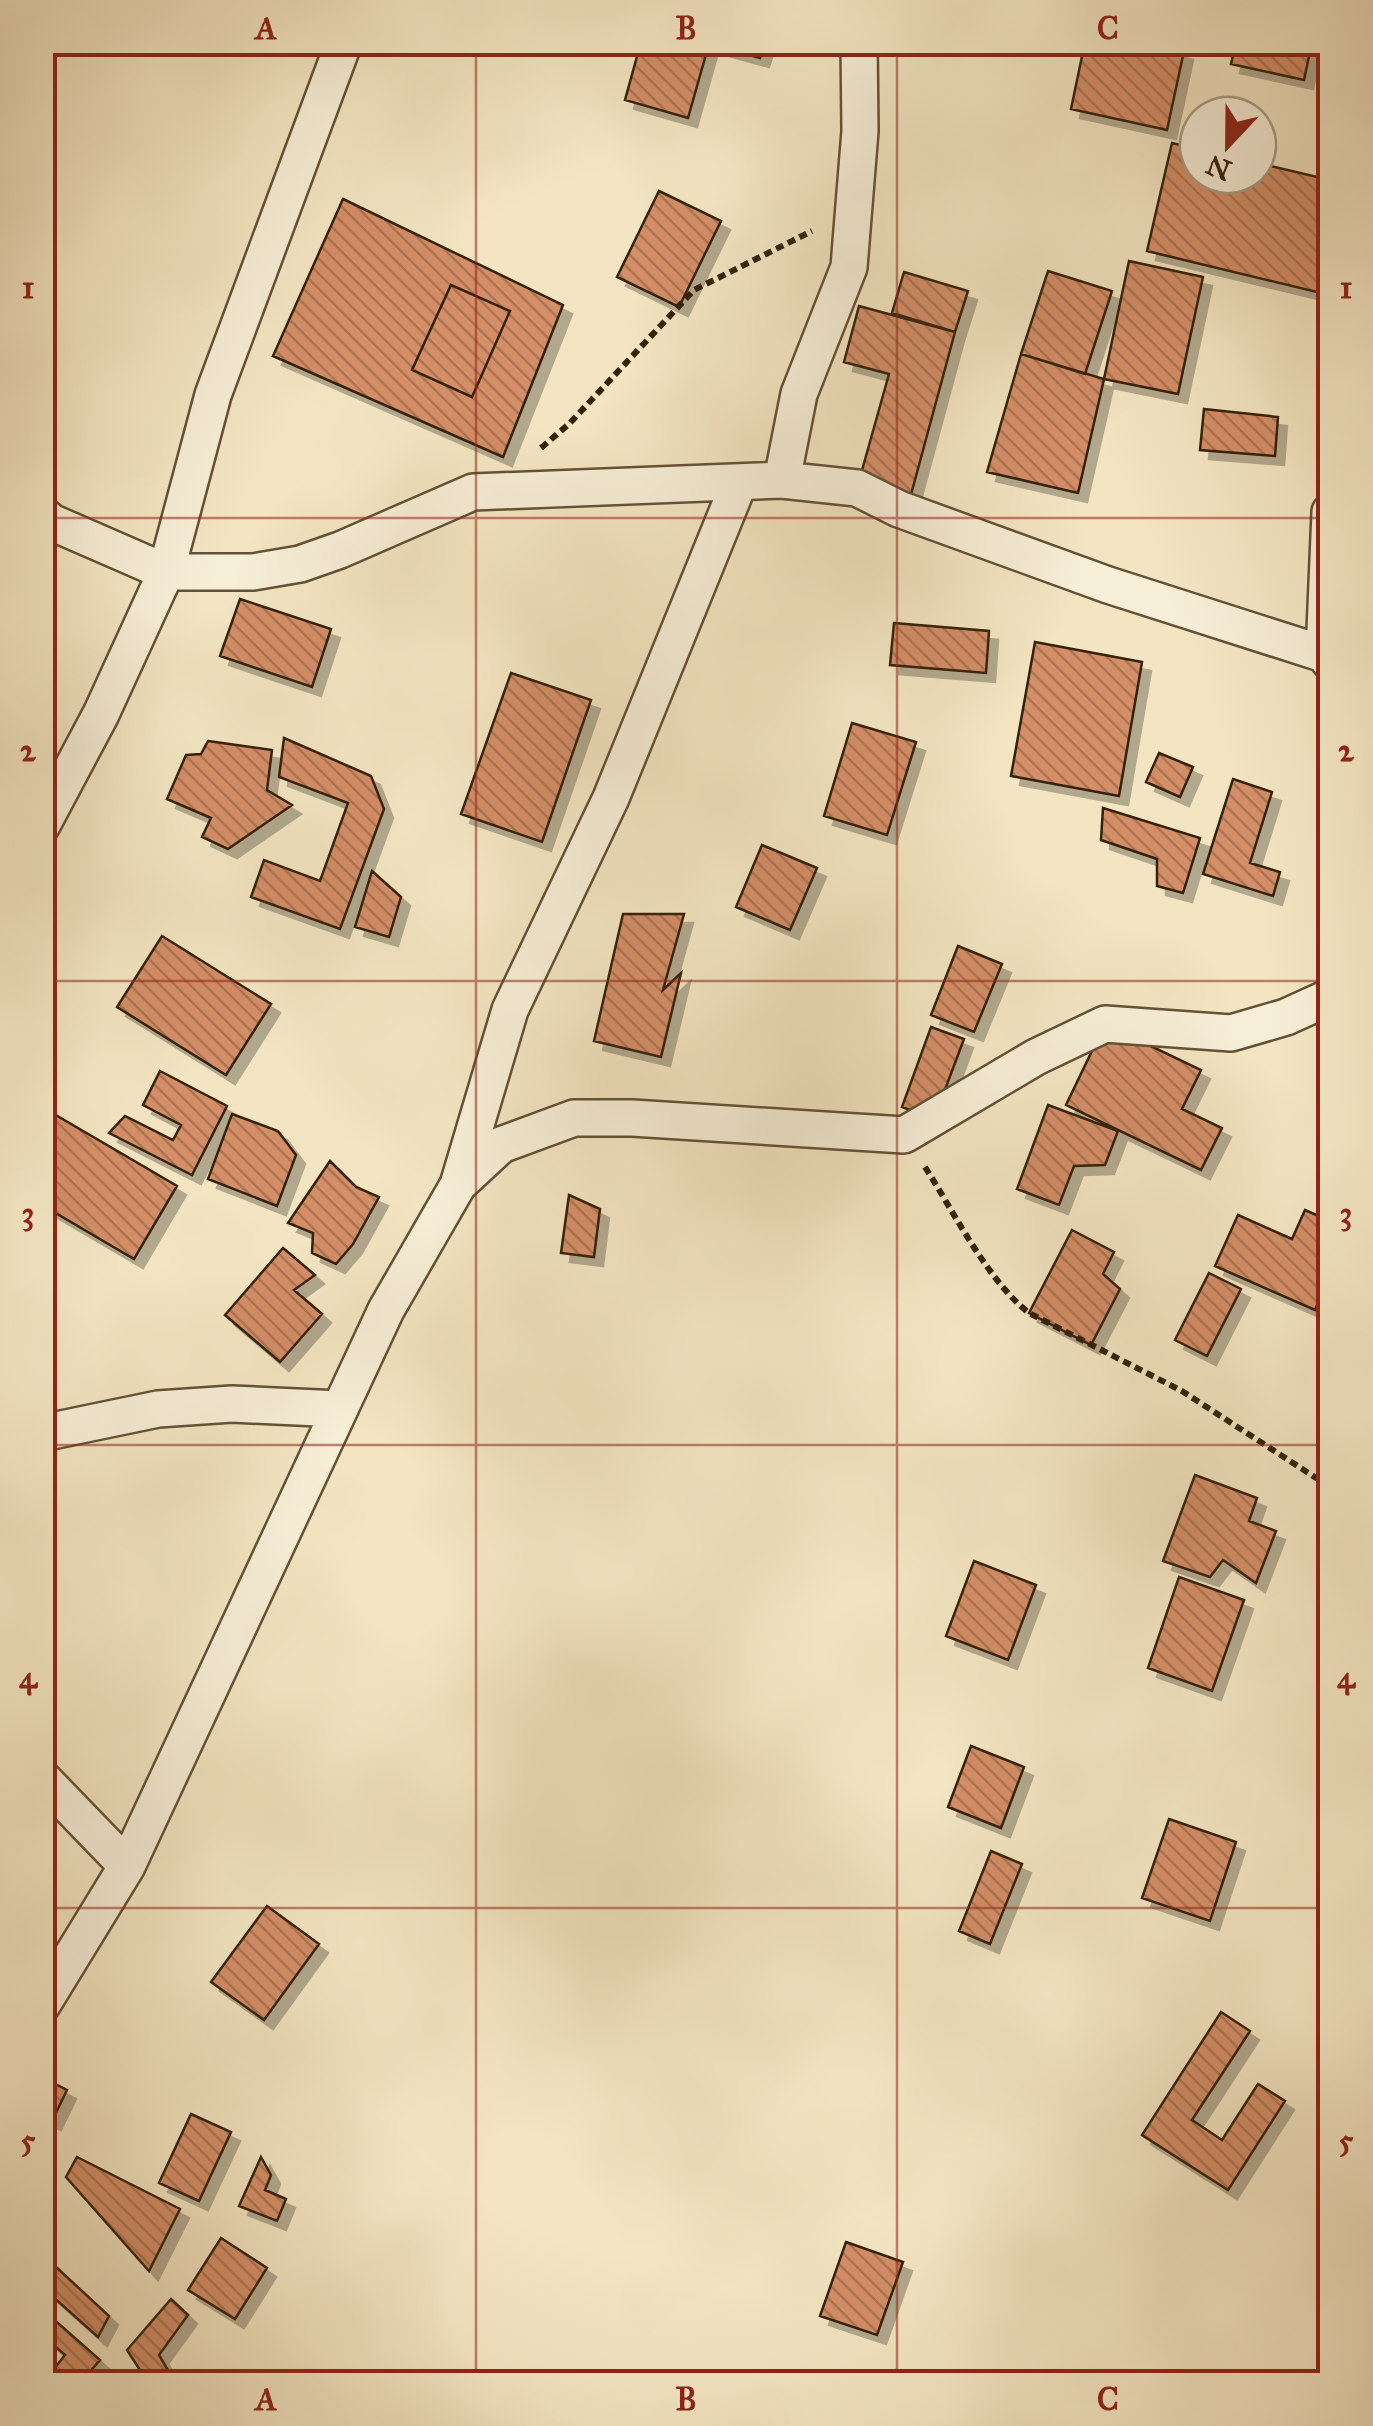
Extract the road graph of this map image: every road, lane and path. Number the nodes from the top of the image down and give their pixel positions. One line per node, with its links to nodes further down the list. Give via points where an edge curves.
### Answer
1 (344, 42): 9 (street, via 214,396)
2 (859, 42): 3 (street)
3 (855, 210): 4 (path, via 694,290); 5 (street, via 849,267 798,394)
4 (532, 455)
5 (782, 480): 6 (street); 10 (street, via 857,488 1108,586)
6 (739, 483): 9 (street, via 473,492 300,564 254,572); 14 (street, via 612,798 510,1010)
7 (1330, 512): 10 (street)
8 (42, 514): 9 (street)
9 (166, 572): 11 (street)
10 (1327, 658)
11 (42, 825)
12 (1330, 997): 13 (street, via 1230,1033 1106,1024)
13 (904, 1135): 14 (street, via 574,1118 500,1145); 17 (path, via 1019,1305 1182,1391)
14 (458, 1185): 15 (street, via 386,1310)
15 (340, 1409): 16 (street, via 158,1408); 21 (street)
16 (42, 1433)
17 (1330, 1486)
18 (1330, 1699): 20 (path, via 1323,1733)
19 (42, 1778): 21 (street)
20 (1330, 1804)
21 (127, 1866): 22 (street)
22 (42, 2004)

